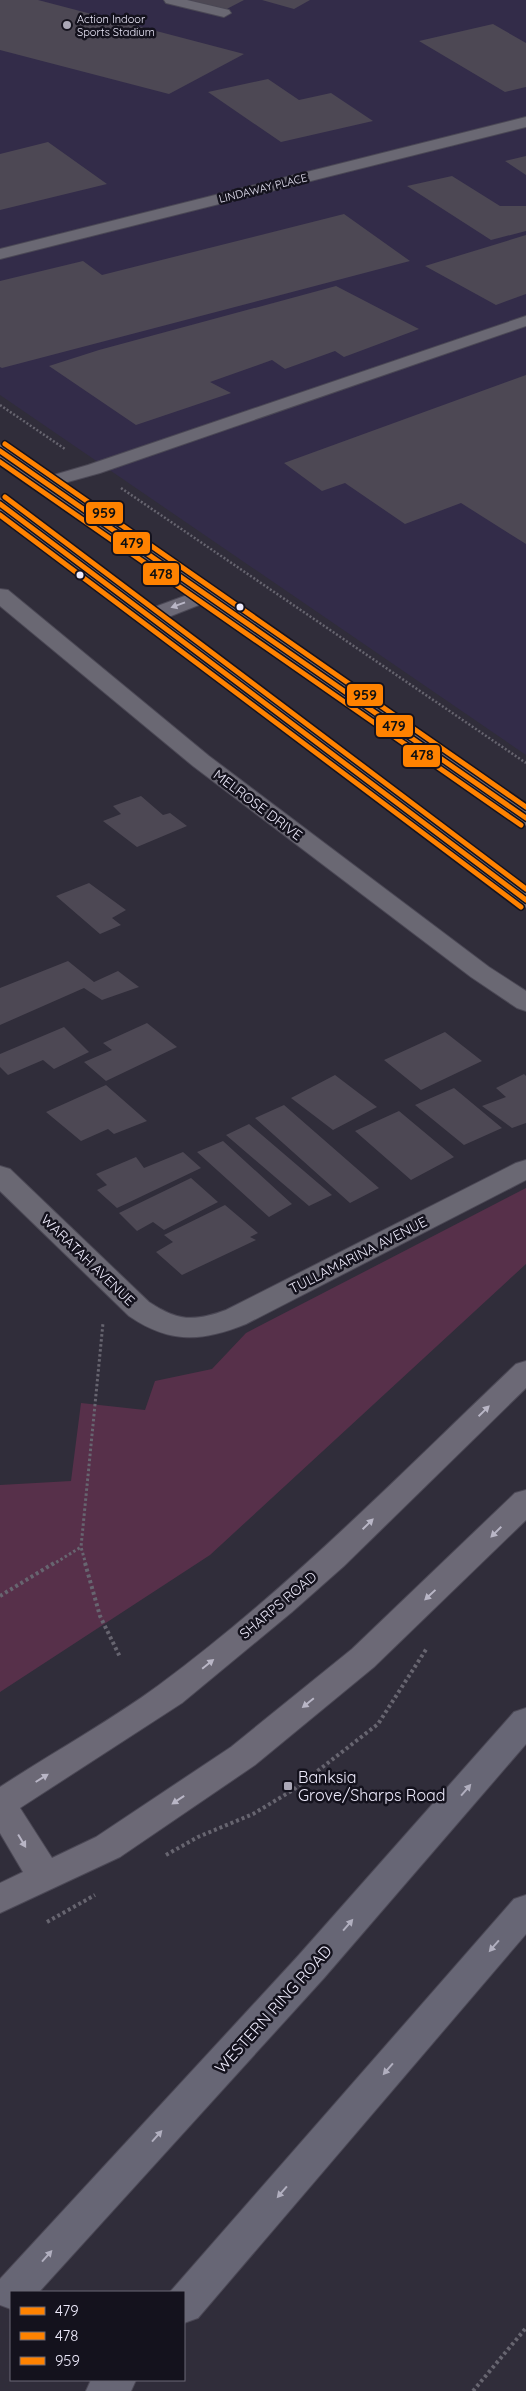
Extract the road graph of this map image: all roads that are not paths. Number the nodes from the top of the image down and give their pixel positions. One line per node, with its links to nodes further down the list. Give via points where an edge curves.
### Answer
1 (171, 0): 2 (lane)
2 (224, 13)
3 (526, 122): 4 (street, LINDAWAY PLACE)
4 (0, 254)
5 (526, 321): 7 (lane)
6 (0, 451): 7 (main road)
7 (46, 483): 10 (main road)
8 (0, 504): 11 (main road)
9 (0, 595): 14 (street, MELROSE DRIVE, via 201,761 480,972)
10 (206, 595): 11 (main road, one-way to 11); 12 (main road)
11 (150, 616): 13 (main road)
12 (526, 818)
13 (526, 900)
14 (526, 1003)
15 (526, 1169): 17 (street, TULLAMARINA AVENUE, via 236,1317 204,1328)
16 (0, 1175): 17 (street, WARATAH AVENUE, via 139,1309 153,1320 172,1328)
17 (186, 1329)
18 (526, 1371): 21 (main road, SHARPS ROAD, one-way to 18, via 170,1694 281,1604)
19 (526, 1501): 22 (main road, one-way to 22, via 363,1658 242,1756 108,1847)
20 (526, 1721): 25 (highway, WESTERN RING ROAD, one-way to 20, via 311,1967)
21 (0, 1804): 22 (main road, one-way to 22)
22 (44, 1877): 23 (main road)
23 (0, 1899)
24 (526, 1909): 27 (highway, one-way to 27)
25 (15, 2291)
26 (10, 2296): 28 (highway)
27 (185, 2304)
28 (0, 2308)
29 (115, 2381): 30 (highway)
30 (106, 2391)

